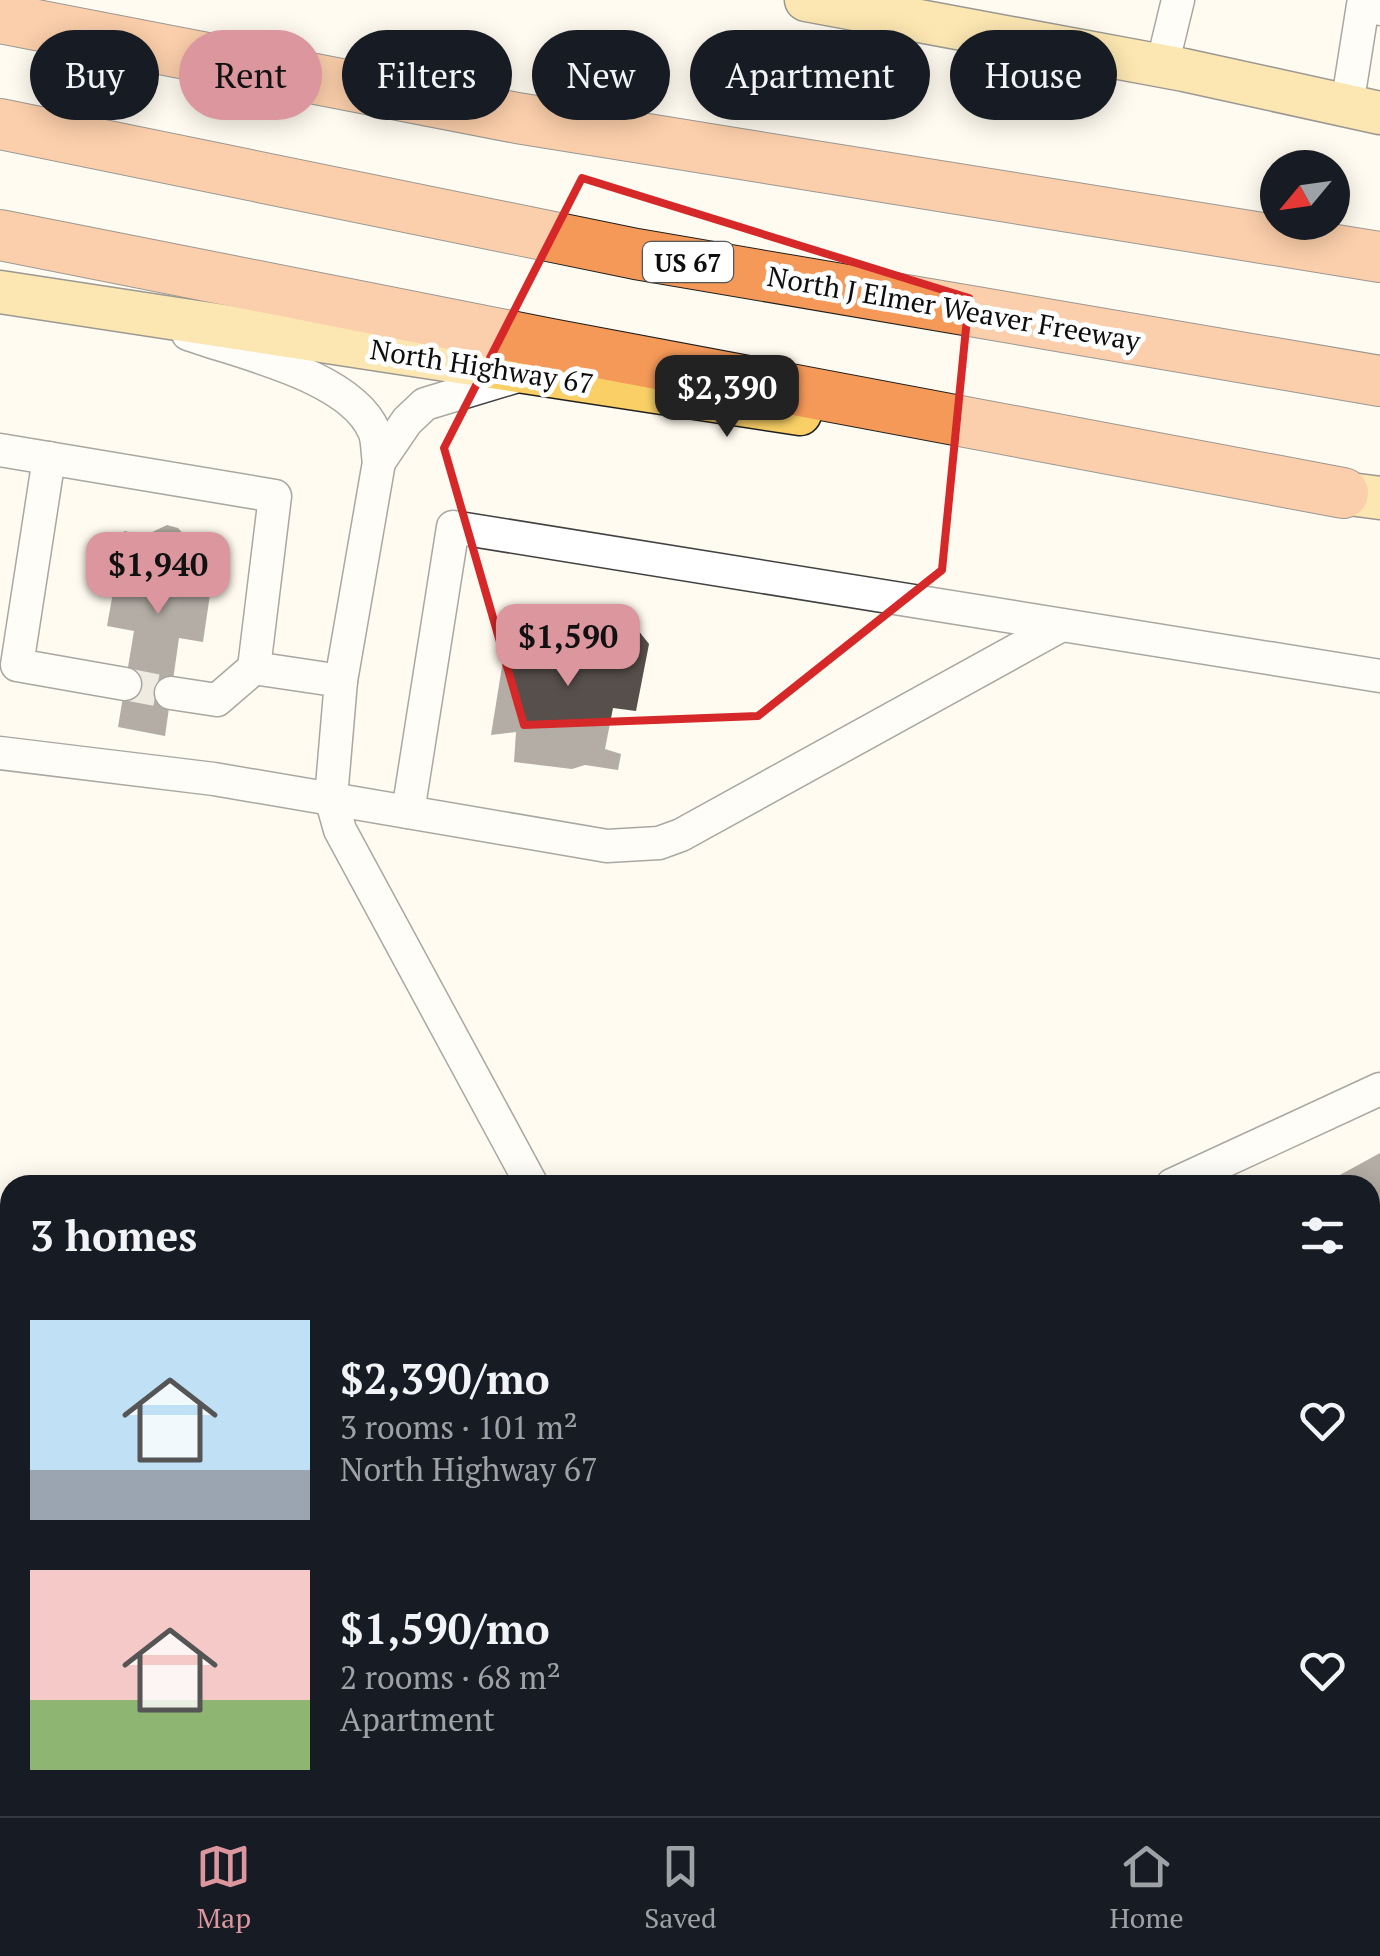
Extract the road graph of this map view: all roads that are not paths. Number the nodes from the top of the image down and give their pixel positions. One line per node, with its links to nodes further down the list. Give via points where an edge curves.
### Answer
1 (806, 0): 5 (main road)
2 (1178, 0): 5 (lane)
3 (1380, 9): 6 (lane, via 1363,5)
4 (0, 18): 9 (highway, via 516,118)
5 (1162, 66): 6 (main road)
6 (1363, 109)
7 (0, 124): 13 (highway, North J Elmer Weaver Freeway / US 67, via 636,254)
8 (0, 235): 17 (highway)
9 (1380, 257)
10 (0, 292): 11 (main road, North Highway 67)
11 (122, 311): 12 (main road, North Highway 67); 16 (lane, via 329,384 355,404 374,432)
12 (528, 373): 16 (lane, via 424,404); 17 (main road, North Highway 67)
13 (1380, 380)
14 (0, 450): 15 (lane)
15 (49, 458): 19 (lane, via 275,496); 22 (lane, via 17,665)
16 (378, 462): 21 (lane)
17 (1362, 496)
18 (1060, 626): 20 (lane); 26 (lane, via 659,843 606,846); 26 (lane, via 452,527)
19 (254, 668): 21 (lane); 23 (lane, via 217,700)
20 (1380, 676)
21 (341, 681): 25 (lane)
22 (125, 684)
23 (171, 692)
24 (0, 754): 25 (lane)
25 (331, 798): 26 (lane); 28 (lane, via 340,830)
26 (408, 812)
27 (1380, 1089): 29 (lane)
28 (527, 1175)
29 (1194, 1175)

